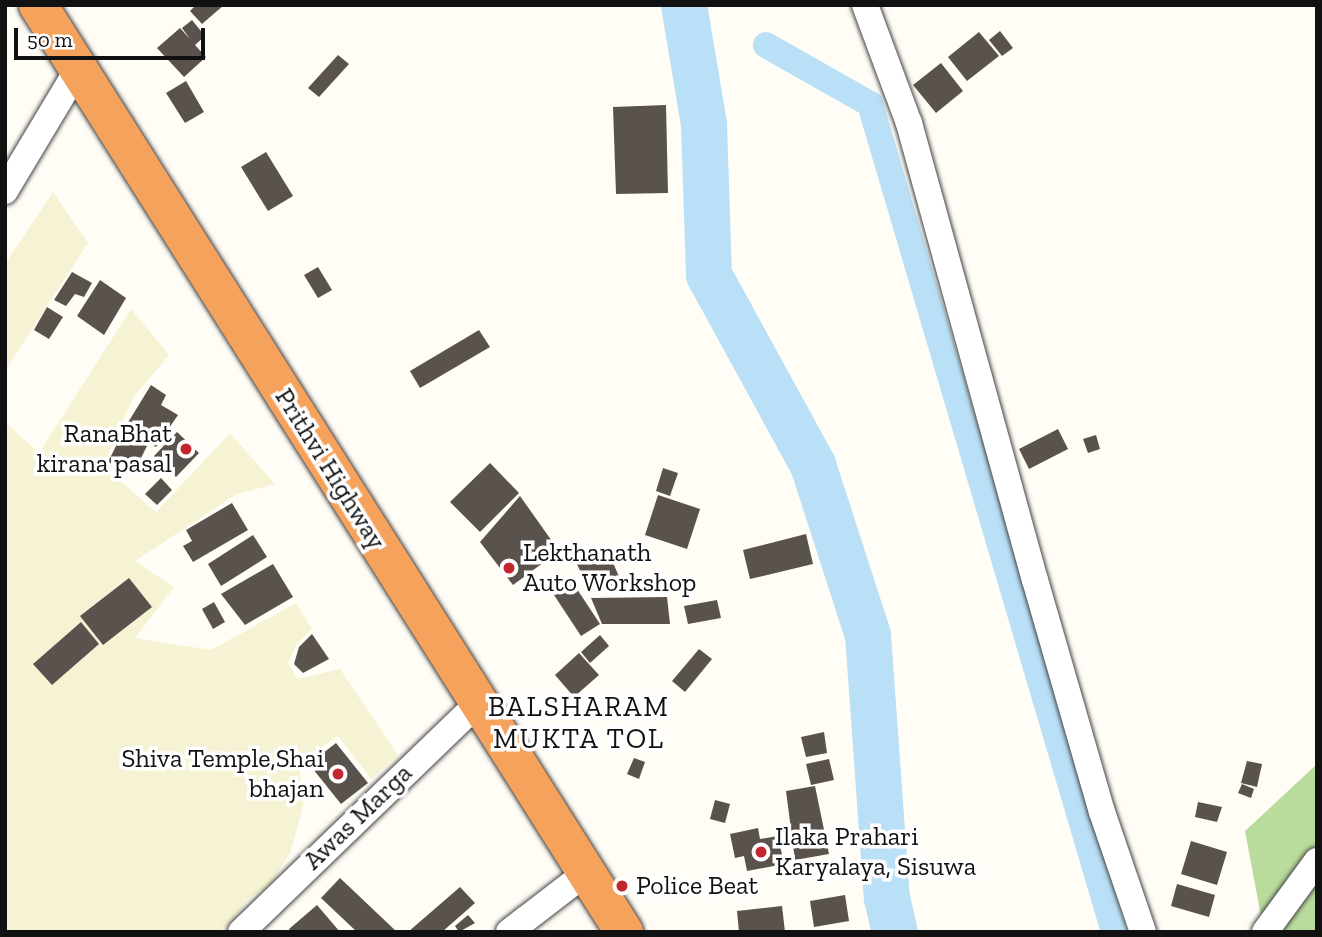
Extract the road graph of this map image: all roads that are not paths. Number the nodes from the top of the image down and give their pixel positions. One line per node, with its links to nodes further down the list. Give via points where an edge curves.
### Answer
1 (38, 5): 3 (highway, Prithvi Highway)
2 (865, 5): 11 (street, via 909,123 1058,658)
3 (78, 69): 4 (street); 5 (highway, Prithvi Highway)
4 (5, 191)
5 (477, 704): 7 (highway, Prithvi Highway); 8 (street, Awas Marga)
6 (1317, 861): 12 (street)
7 (587, 872): 9 (street); 10 (highway, Prithvi Highway)
8 (241, 932)
9 (509, 932)
10 (624, 932)
11 (1143, 932)
12 (1265, 932)

